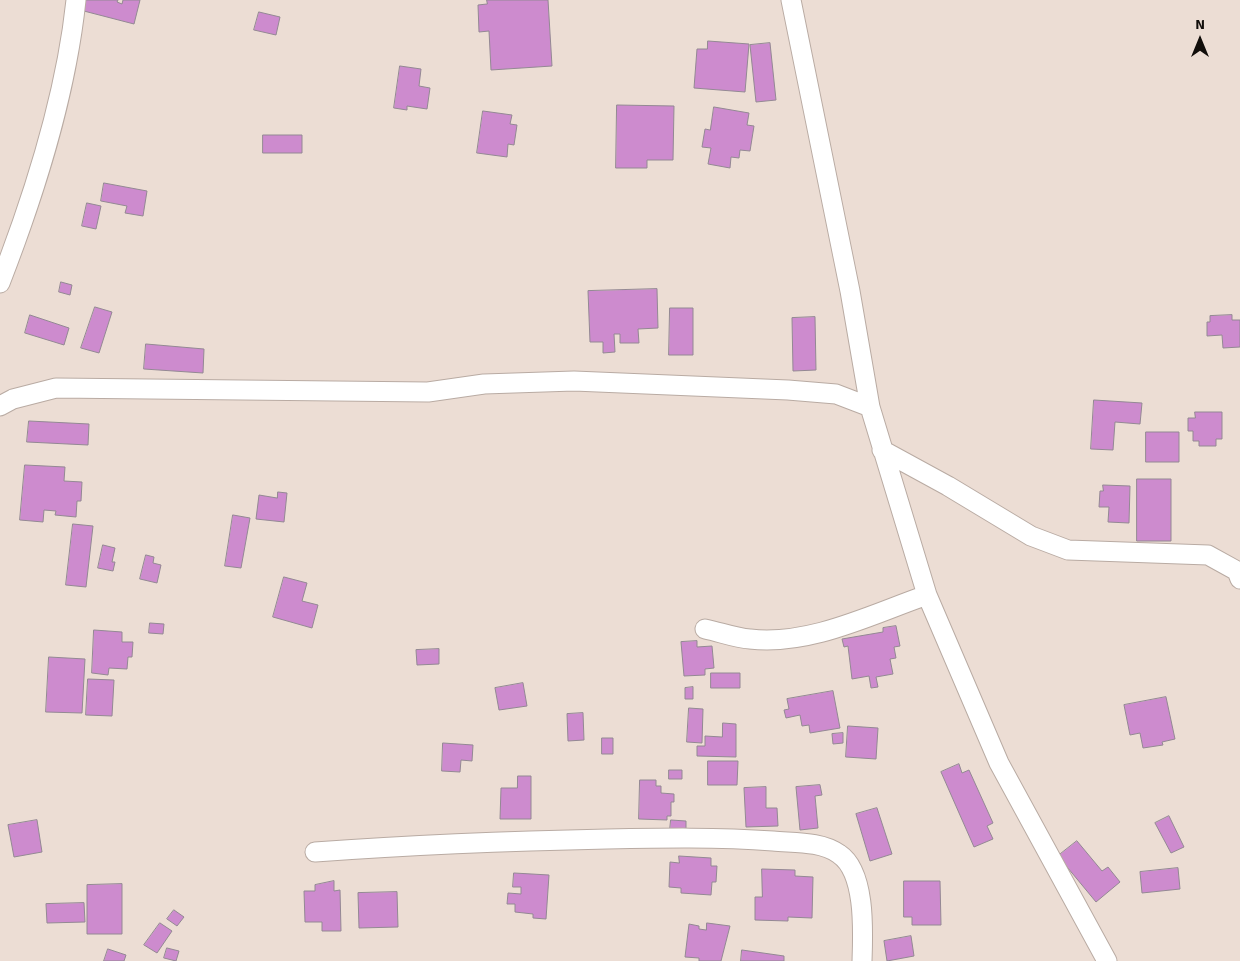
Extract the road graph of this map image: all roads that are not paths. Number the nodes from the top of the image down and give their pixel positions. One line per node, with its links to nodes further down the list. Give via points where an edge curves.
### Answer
1 (76, 0): 3 (street, via 55,115 16,243)
2 (791, 0): 5 (street)
3 (0, 283)
4 (0, 406): 5 (street, via 13,399 56,388 428,392 484,384 574,381 836,394)
5 (870, 407): 6 (street)
6 (882, 450): 7 (street, via 1030,536 1068,550 1208,555 1237,570); 8 (street)
7 (1240, 579)
8 (927, 595): 9 (street, via 794,638 750,639); 12 (street, via 999,763)
9 (705, 629)
10 (315, 852): 11 (street, via 431,844 728,838 820,845 840,854 851,867 864,921)
11 (862, 961)
12 (1107, 961)

